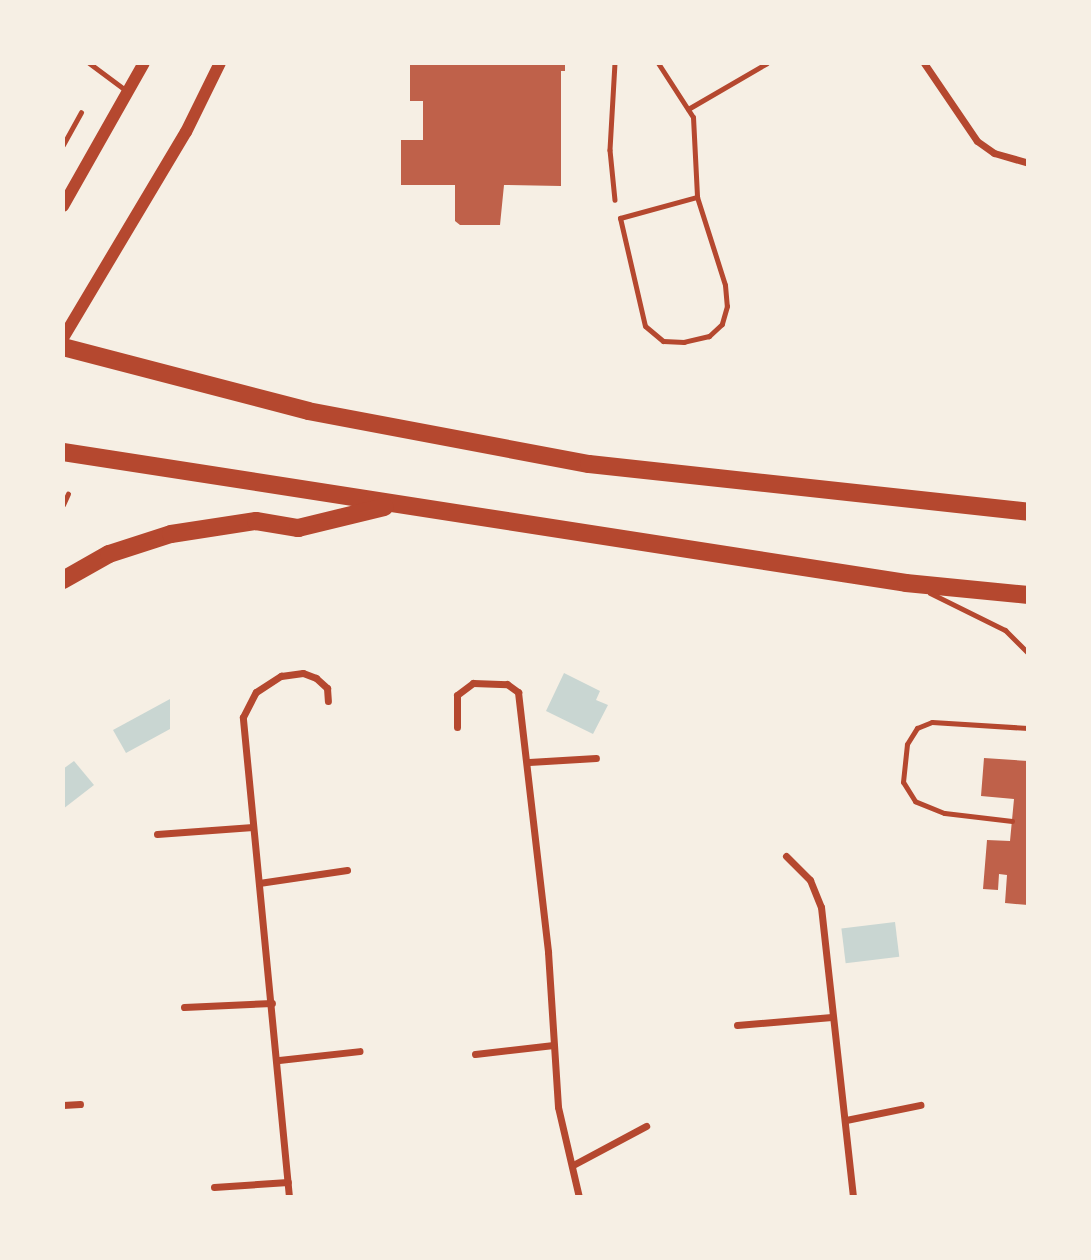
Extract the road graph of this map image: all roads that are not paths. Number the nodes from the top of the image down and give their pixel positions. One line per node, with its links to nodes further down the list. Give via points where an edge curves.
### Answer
1 (89, 63): 7 (lane)
2 (144, 63): 7 (street)
3 (220, 63): 12 (street, via 186,132)
4 (658, 63): 8 (lane)
5 (767, 63): 8 (lane)
6 (924, 63): 9 (street, via 977,141 994,153)
7 (128, 92): 11 (street)
8 (688, 108): 10 (lane, via 695,125)
9 (1028, 163)
10 (696, 197): 10 (lane, via 620,218 645,326 663,341 709,336 722,324 726,296)
11 (63, 206)
12 (63, 338)
13 (63, 348): 16 (main road, via 308,411 589,464)
14 (63, 452): 15 (main road)
15 (391, 505): 17 (main road, via 298,528 256,521 171,534 109,554); 18 (main road)
16 (1028, 512)
17 (63, 580)
18 (906, 583): 19 (main road); 20 (lane, via 1005,630)
19 (1028, 595)
20 (1028, 653)
21 (328, 701): 27 (street, via 324,682 303,673 268,683 247,704 242,730)
22 (457, 727): 25 (street, via 455,701 465,688 483,680 514,687 522,698)
23 (1028, 728): 26 (lane, via 932,722 917,728 907,744 903,782 915,802 944,813)
24 (596, 758): 25 (street)
25 (529, 762): 36 (street)
26 (1012, 821)
27 (253, 827): 28 (street); 31 (street)
28 (157, 834)
29 (786, 856): 34 (street, via 810,880 821,907)
30 (347, 870): 31 (street)
31 (259, 883): 32 (street)
32 (272, 1003): 33 (street); 39 (street)
33 (184, 1007)
34 (832, 1017): 35 (street); 43 (street)
35 (737, 1025)
36 (554, 1045): 38 (street); 45 (street, via 558,1107)
37 (360, 1051): 39 (street)
38 (475, 1054)
39 (279, 1060): 46 (street)
40 (80, 1104): 41 (street)
41 (63, 1105)
42 (920, 1105): 43 (street)
43 (846, 1120): 50 (street)
44 (646, 1126): 45 (street)
45 (573, 1164): 49 (street)
46 (288, 1182): 47 (street); 48 (street)
47 (214, 1187)
48 (289, 1197)
49 (579, 1197)
50 (853, 1197)

